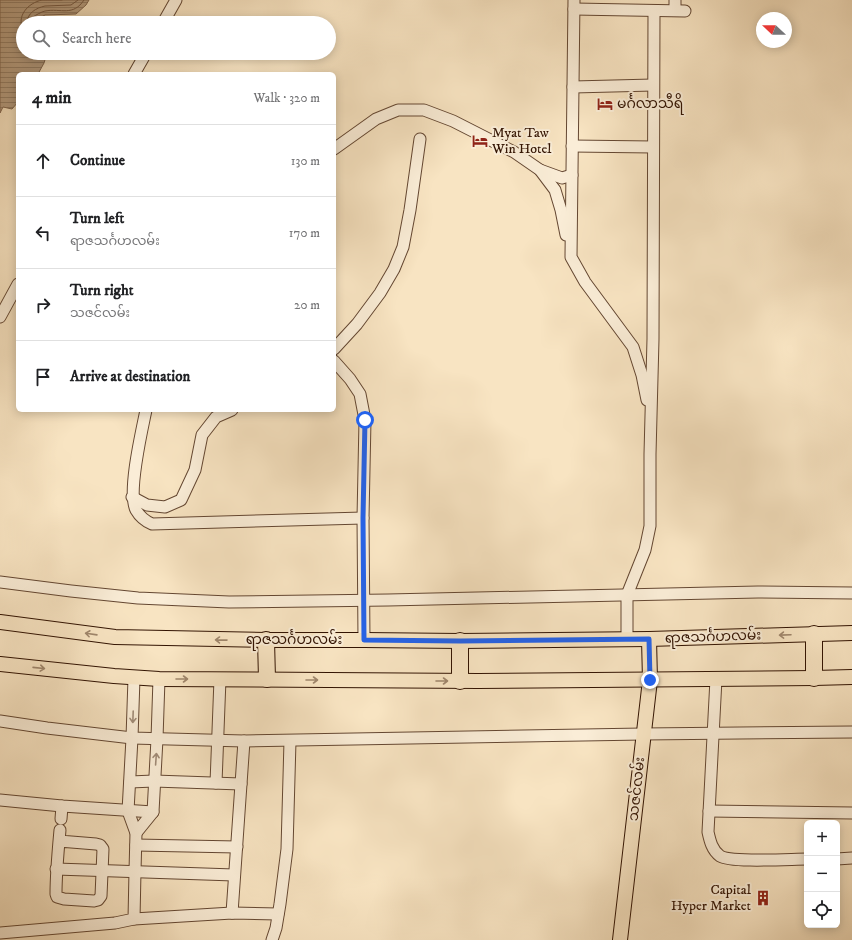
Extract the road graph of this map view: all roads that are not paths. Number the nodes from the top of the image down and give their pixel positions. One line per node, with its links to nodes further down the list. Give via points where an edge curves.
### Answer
1 (176, 0): 5 (street)
2 (574, 4): 4 (street); 9 (street)
3 (678, 7): 4 (street)
4 (654, 11): 8 (street)
5 (167, 16)
6 (142, 60): 7 (street)
7 (135, 72)
8 (653, 85): 9 (street); 12 (street)
9 (573, 87): 11 (street)
10 (420, 139): 19 (street, via 403,247 380,293)
11 (572, 146): 12 (street); 15 (street)
12 (653, 147): 23 (street)
13 (336, 148): 14 (street, via 376,119 398,110 424,110 453,121 514,152)
14 (540, 170): 15 (street, via 562,178); 16 (street, via 555,190)
15 (572, 175): 16 (street)
16 (571, 257): 23 (street, via 585,282 633,347)
17 (16, 288): 18 (street)
18 (0, 317)
19 (336, 347)
20 (336, 364): 25 (street, via 360,394 365,420)
21 (146, 412): 24 (street)
22 (226, 412): 24 (street, via 216,417 202,435 194,470 181,500 165,507 147,505)
23 (651, 416): 28 (street, via 650,526 645,550)
24 (132, 497): 25 (street, via 136,509 144,520 152,524)
25 (363, 518): 29 (street)
26 (0, 582): 29 (street, via 138,598 229,602)
27 (852, 592): 28 (street)
28 (627, 595): 29 (street); 33 (street)
29 (364, 600): 36 (street)
30 (0, 622): 35 (main road, ရာဇသင်္ဂဟလမ်း, one-way to 30, via 115,638)
31 (852, 632): 32 (main road, ရာဇသင်္ဂဟလမ်း)
32 (814, 634): 34 (main road, ရာဇသင်္ဂဟလမ်း, one-way to 34); 42 (highway)
33 (627, 638): 34 (main road, ရာဇသင်္ဂဟလမ်း); 37 (main road, ရာဇသင်္ဂဟလမ်း)
34 (649, 639): 46 (main road, သဇင်လမ်း)
35 (266, 640): 36 (main road, ရာဇသင်္ဂဟလမ်း); 45 (highway)
36 (364, 640): 37 (main road, ရာဇသင်္ဂဟလမ်း)
37 (460, 641): 47 (highway)
38 (0, 664): 40 (main road, one-way to 40)
39 (852, 677): 42 (main road)
40 (134, 678): 43 (main road); 52 (street, one-way to 52)
41 (220, 678): 43 (main road, one-way to 41); 45 (main road); 54 (street)
42 (814, 678): 44 (main road)
43 (159, 679): 53 (street)
44 (716, 679): 46 (main road); 51 (street)
45 (267, 680): 47 (main road, one-way to 47)
46 (650, 680): 47 (main road); 50 (main road, သဇင်လမ်း)
47 (460, 681)
48 (0, 721): 52 (street)
49 (852, 732): 51 (street)
50 (643, 734): 51 (street); 56 (street); 83 (main road, သဇင်လမ်း)
51 (714, 734): 64 (street)
52 (132, 738): 53 (street); 58 (street)
53 (157, 739): 54 (street); 57 (street, one-way to 53)
54 (217, 741): 55 (street); 59 (street)
55 (244, 741): 56 (street); 60 (street)
56 (290, 741): 79 (street, via 287,849)
57 (154, 781): 58 (street); 59 (street); 65 (street)
58 (130, 782): 63 (street)
59 (216, 783): 60 (street)
60 (241, 784): 70 (street)
61 (0, 800): 62 (street)
62 (62, 806): 63 (street); 67 (street)
63 (128, 811): 65 (street); 68 (street)
64 (709, 811): 66 (street); 72 (street, via 710,841 721,857 744,860)
65 (153, 812): 68 (street)
66 (852, 813)
67 (60, 830): 74 (street); 75 (street, via 100,845 103,849)
68 (136, 833): 69 (street)
69 (136, 846): 70 (street); 76 (street)
70 (236, 847): 77 (street)
71 (852, 858): 73 (street)
72 (804, 859)
73 (840, 859)
74 (56, 869): 75 (street); 75 (street, via 57,897 94,902 101,896)
75 (102, 871): 76 (street)
76 (135, 871): 77 (street); 80 (street)
77 (234, 875): 78 (street)
78 (232, 913): 79 (street); 80 (street)
79 (278, 914): 82 (street)
80 (134, 919): 81 (street)
81 (0, 933)
82 (272, 940)
83 (620, 940)

